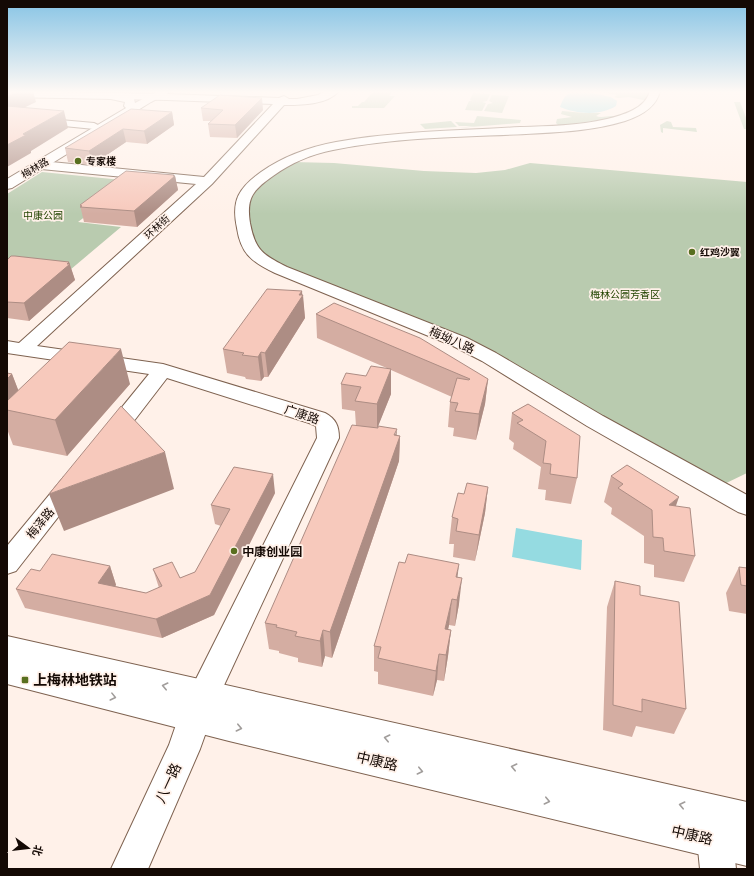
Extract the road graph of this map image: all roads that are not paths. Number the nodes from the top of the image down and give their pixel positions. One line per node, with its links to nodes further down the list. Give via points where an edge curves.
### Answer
1 (84, 132): 6 (street, 梅林路)
2 (93, 132): 5 (street, 梅林路)
3 (253, 132): 7 (street, 环林街)
4 (500, 132): 11 (street, 梅坳八路, via 362,141 322,148 292,159 270,171 251,186 242,202 248,246 266,262 460,342 489,357 594,421)
5 (41, 165): 7 (street); 8 (street, 梅林路)
6 (7, 178)
7 (207, 181): 9 (street, 环林街)
8 (7, 185)
9 (15, 348): 10 (street, 广康路)
10 (164, 370): 12 (street, 梅泽路); 15 (street, 广康路, via 317,418 325,422 328,429 328,438 320,456)
11 (747, 506)
12 (7, 564)
13 (7, 649): 15 (street, 中康路, one-way to 13)
14 (7, 671): 15 (street, 中康路, one-way to 15)
15 (199, 706): 17 (street, 中康路, via 229,726); 18 (street, 八一路, via 184,749)
16 (747, 820): 17 (street, 中康路)
17 (723, 843)
18 (129, 869)

